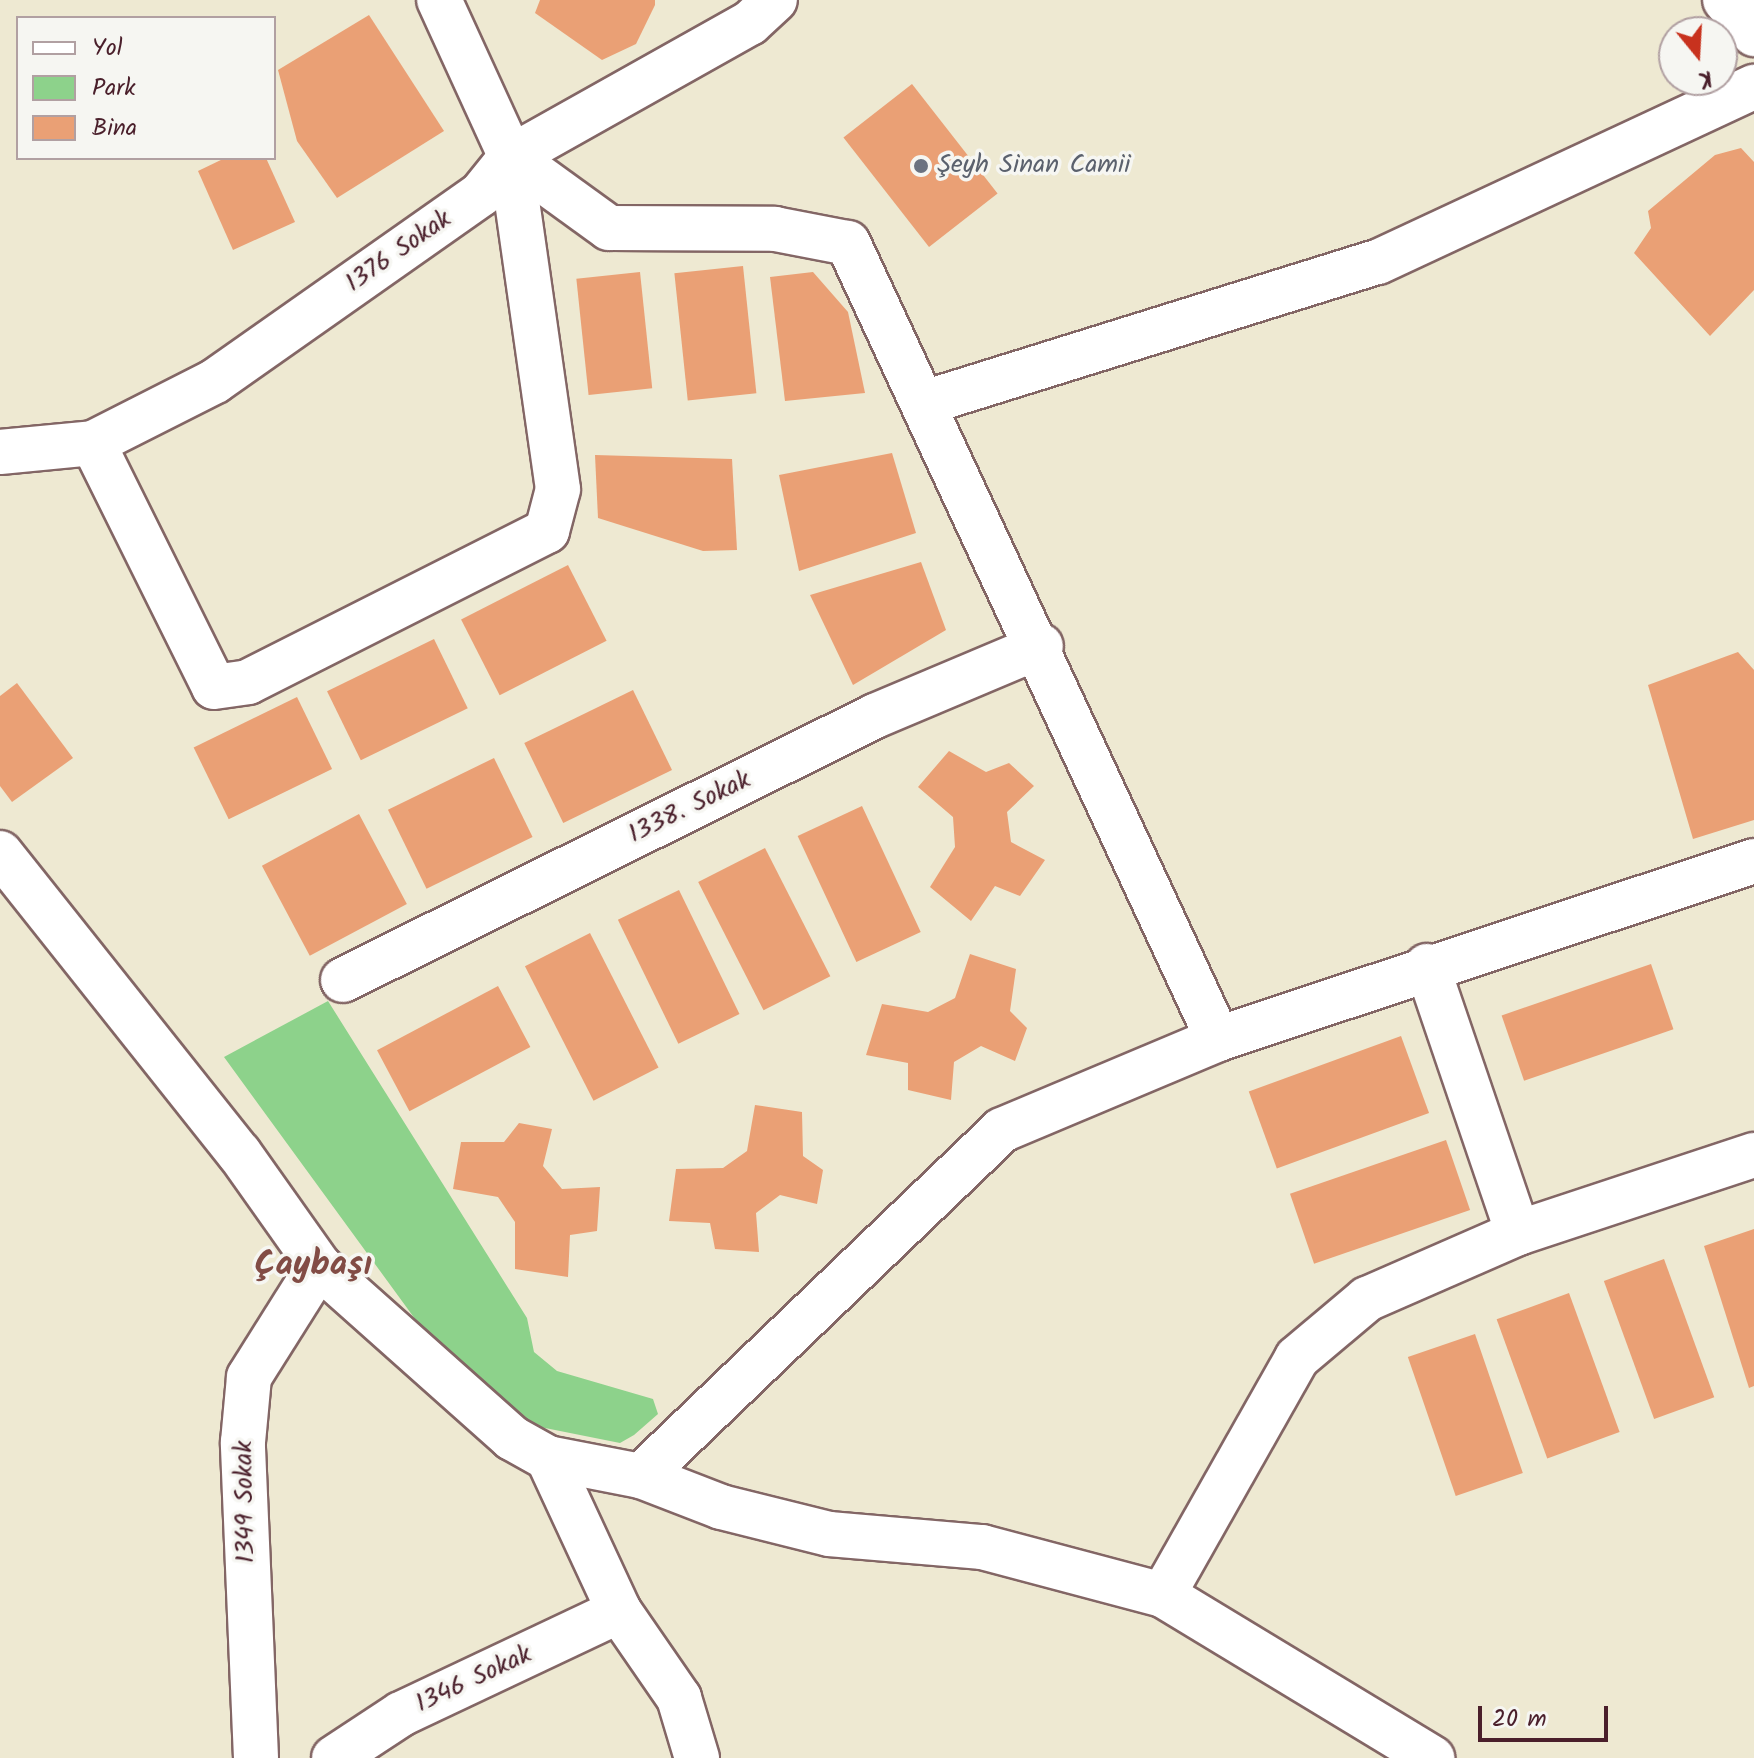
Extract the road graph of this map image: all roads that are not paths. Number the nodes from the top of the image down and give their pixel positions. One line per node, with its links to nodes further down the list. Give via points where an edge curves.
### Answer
1 (439, 0): 6 (street)
2 (775, 0): 6 (street, 1376 Sokak, via 750,23)
3 (1725, 0): 4 (street)
4 (1754, 34)
5 (1754, 87): 7 (street, via 1378,262)
6 (511, 157): 7 (street, via 609,228 775,229 848,243); 8 (street, 1376 Sokak, via 481,194 215,381); 8 (street, via 558,489 547,531 248,682 214,687)
7 (924, 403): 10 (street, via 1007,596)
8 (93, 443): 9 (street, 1376 Sokak)
9 (0, 452)
10 (1041, 646): 14 (street, 1338. Sokak, via 875,716); 15 (street)
11 (1754, 861): 13 (street)
12 (3, 863): 18 (street, via 239,1153)
13 (1427, 966): 15 (street); 17 (street)
14 (343, 980)
15 (1218, 1039): 20 (street, via 1002,1130)
16 (1754, 1155): 17 (street)
17 (1518, 1233): 21 (street, via 1367,1299 1297,1358)
18 (319, 1266): 19 (street, via 512,1438); 23 (street, 1349 Sokak, via 249,1377 243,1456)
19 (548, 1458): 20 (street); 22 (street)
20 (641, 1476): 21 (street, via 721,1507 829,1534 982,1547)
21 (1163, 1595): 26 (street)
22 (619, 1611): 24 (street, 1346 Sokak, via 401,1714); 25 (street, via 679,1698)
23 (256, 1758)
24 (334, 1758)
25 (697, 1758)
26 (1432, 1758)

